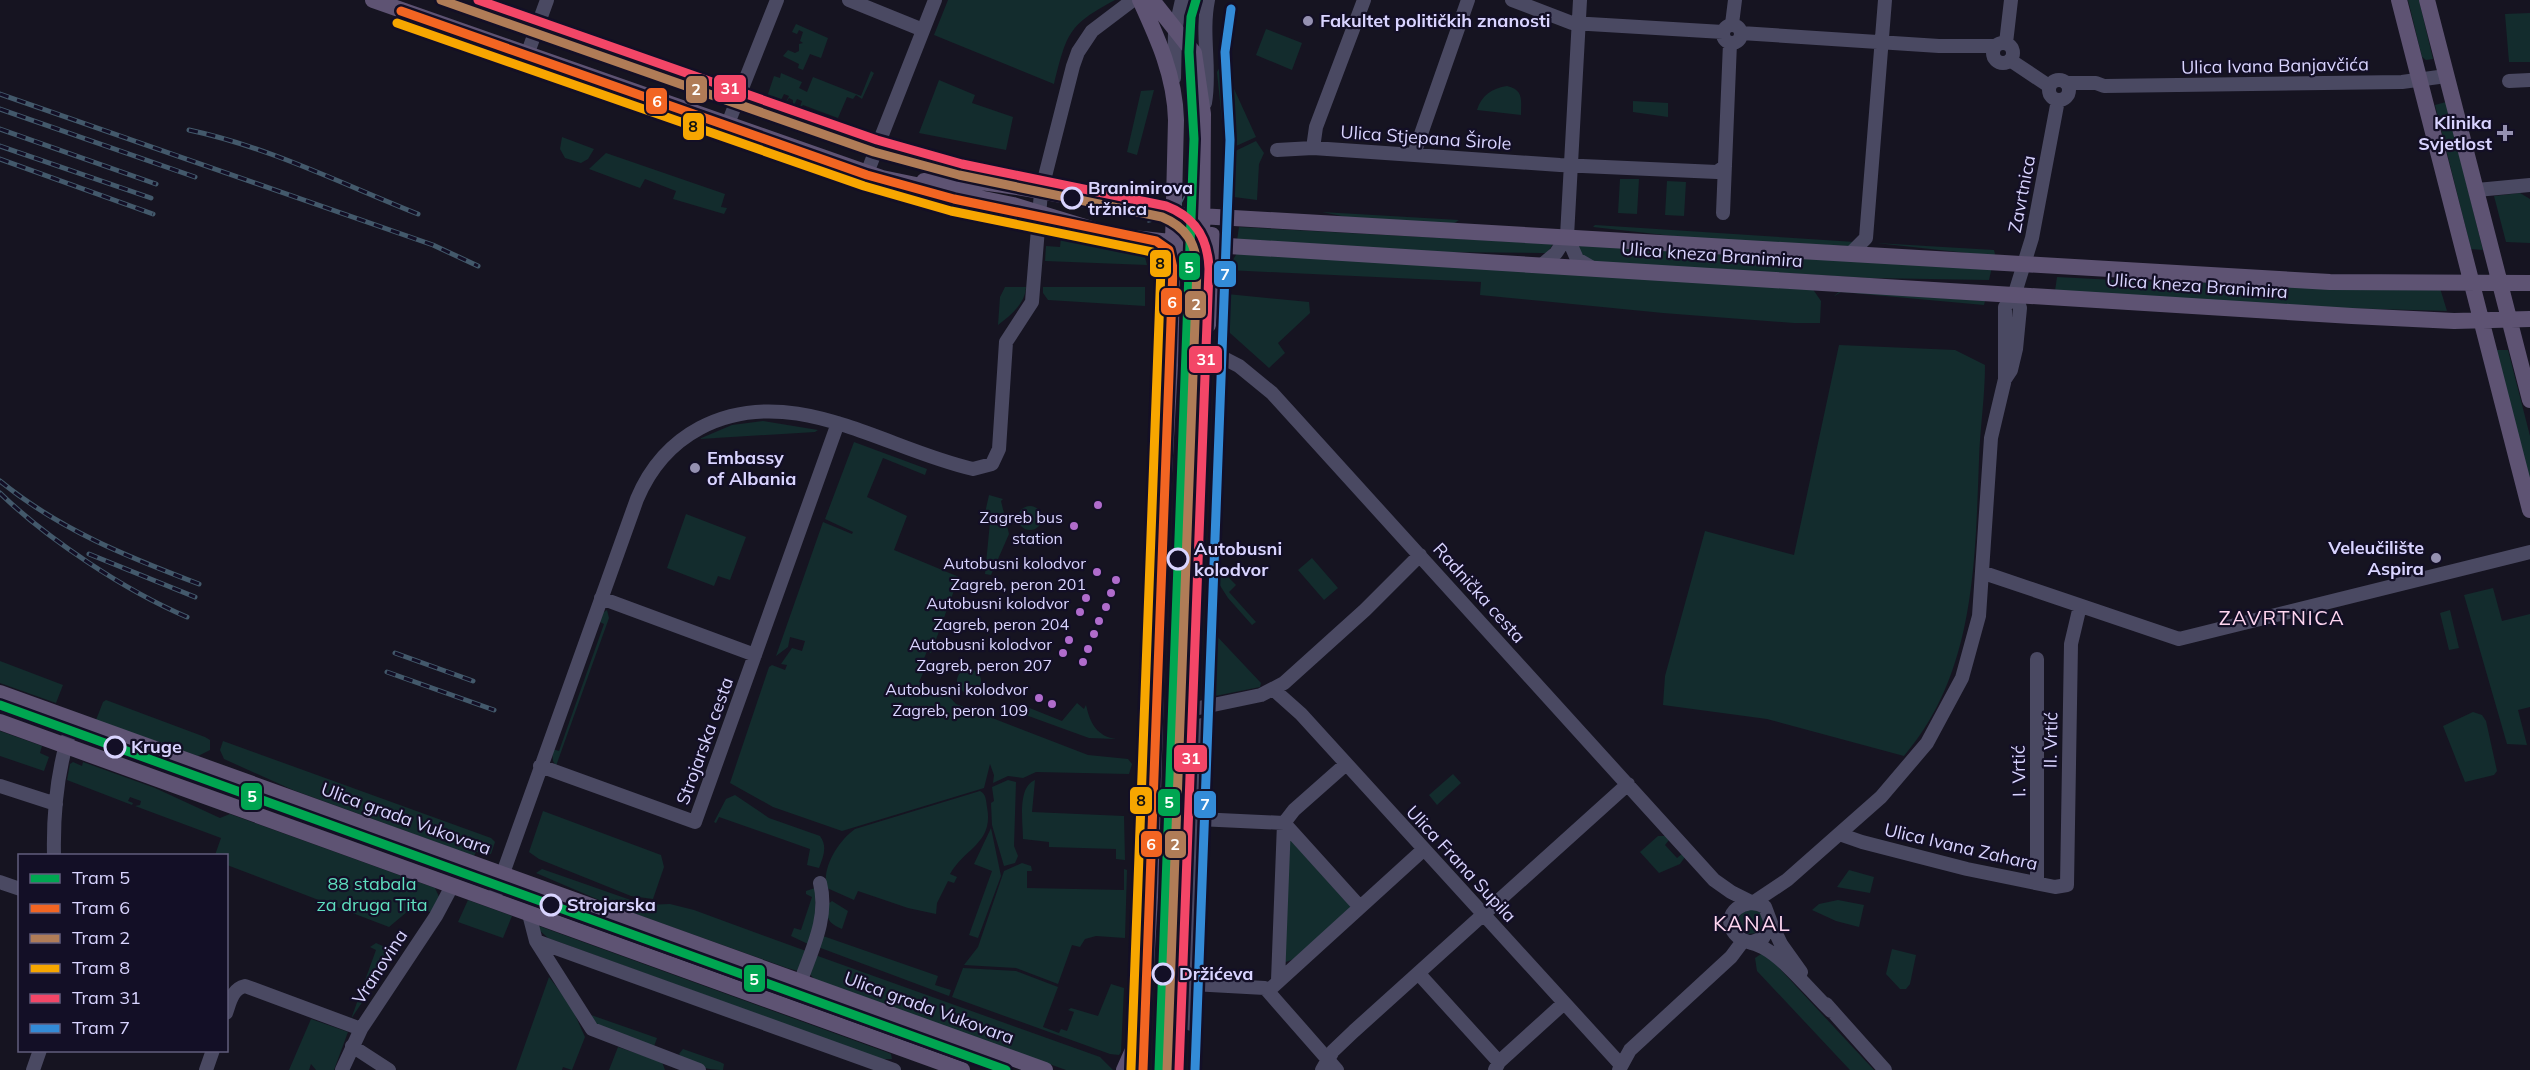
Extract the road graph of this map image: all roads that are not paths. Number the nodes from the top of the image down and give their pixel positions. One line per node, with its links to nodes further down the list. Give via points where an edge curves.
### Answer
1 (374, 0): 20 (main road, Ulica kneza Branimira)
2 (547, 0): 27 (street)
3 (777, 0): 35 (street)
4 (849, 0): 22 (street)
5 (935, 0): 22 (street)
6 (1133, 0): 45 (street, via 1092,31 1078,52)
7 (1140, 0): 32 (main road, via 1162,48)
8 (1152, 0): 23 (main road)
9 (1182, 0): 23 (street)
10 (1208, 0): 34 (street)
11 (1364, 0): 36 (street, via 1316,127)
12 (1468, 0): 38 (street)
13 (1512, 0): 21 (street)
14 (1581, 0): 21 (street)
15 (1735, 0): 24 (street)
16 (1885, 0): 25 (street)
17 (2011, 0): 26 (street)
18 (2399, 0): 30 (main road)
19 (2427, 0): 28 (main road)
20 (402, 5): 27 (main road, Ulica kneza Branimira)
21 (1578, 23): 24 (street); 39 (street)
22 (922, 30): 41 (street)
23 (1175, 31): 32 (street); 34 (main road, via 1196,58)
24 (1732, 33): 25 (street); 40 (street)
25 (1880, 41): 26 (street); 51 (street)
26 (1998, 49): 33 (street, via 2002,63 2010,60 2049,86 2050,95)
27 (527, 55): 35 (main road, Ulica kneza Branimira)
28 (2446, 76): 30 (street, Ulica Ivana Banjavčića); 44 (main road)
29 (2530, 80): 31 (street)
30 (2419, 81): 33 (street, Ulica Ivana Banjavčića, via 2104,86); 59 (main road)
31 (2509, 81)
32 (1174, 92): 48 (main road)
33 (2064, 92): 57 (street, Zavrtnica)
34 (1203, 114): 49 (main road)
35 (727, 126): 41 (main road, Ulica kneza Branimira)
36 (1313, 148): 37 (street, Ulica Stjepana Širole); 38 (street, Ulica Stjepana Širole)
37 (1277, 150)
38 (1414, 154): 39 (street, Ulica Stjepana Širole)
39 (1572, 166): 40 (street, Ulica Stjepana Širole, via 1716,172); 50 (street)
40 (1725, 166): 47 (street)
41 (867, 173): 42 (main road, Ulica kneza Branimira)
42 (899, 182): 45 (main road, Ulica kneza Branimira, via 944,180); 46 (main road, Ulica kneza Branimira)
43 (2530, 185): 44 (street)
44 (2477, 190): 60 (main road)
45 (1041, 192): 46 (street); 48 (main road, Ulica kneza Branimira)
46 (1039, 213): 52 (main road, Ulica kneza Branimira, via 1114,236); 69 (street, via 1034,296 1006,342 999,449 992,464 977,470 968,468)
47 (1723, 213)
48 (1174, 214): 49 (main road, Ulica kneza Branimira); 52 (main road)
49 (1203, 215): 50 (main road, Ulica kneza Branimira); 53 (main road)
50 (1567, 236): 54 (main road, Ulica kneza Branimira); 56 (street); 58 (street, via 1577,259)
51 (1866, 238): 54 (street); 55 (street)
52 (1174, 243): 53 (main road, Ulica kneza Branimira); 121 (main road)
53 (1209, 245): 56 (main road, Ulica kneza Branimira); 66 (main road, via 1212,301); 67 (main road)
54 (1851, 253): 55 (main road, Ulica kneza Branimira)
55 (1881, 255): 57 (main road, Ulica kneza Branimira)
56 (1543, 264): 58 (main road, Ulica kneza Branimira)
57 (2025, 264): 59 (main road, Ulica kneza Branimira, via 2330,282); 62 (street, Zavrtnica)
58 (1591, 267): 62 (main road, Ulica kneza Branimira)
59 (2471, 282): 60 (main road, Ulica kneza Branimira); 64 (main road)
60 (2500, 282): 61 (main road, Ulica kneza Branimira); 65 (main road)
61 (2530, 283)
62 (2015, 293): 64 (main road, Ulica kneza Branimira, via 2352,316); 73 (street, Zavrtnica, via 2005,308 2005,379 1992,438)
63 (2530, 319): 65 (main road, Ulica kneza Branimira)
64 (2481, 320): 65 (main road, Ulica kneza Branimira); 70 (main road)
65 (2510, 320): 68 (main road)
66 (1204, 348): 67 (main road); 72 (street, Radnička cesta, via 1261,382)
67 (1196, 378): 80 (main road)
68 (2530, 400)
69 (838, 423): 74 (street, via 799,414 757,411 721,418 682,439 659,460 643,485); 76 (street, Strojarska cesta)
70 (2530, 510)
71 (2530, 552): 75 (street, via 2179,639)
72 (1420, 555): 78 (street); 87 (street, Radnička cesta)
73 (1984, 573): 75 (street); 92 (street, Ulica Ivana Zahara, via 1968,659 1941,719 1909,767)
74 (601, 598): 76 (street); 86 (street)
75 (2080, 606): 96 (street, II. Vrtić, via 2071,644)
76 (755, 655): 86 (street, Strojarska cesta, via 694,822)
77 (2037, 659): 101 (street, I. Vrtić)
78 (1274, 690): 80 (street, via 1194,709); 85 (street, Ulica Frana Supila)
79 (0, 693): 81 (main road, Ulica grada Vukovara)
80 (1185, 717): 142 (main road)
81 (74, 720): 84 (street); 95 (main road, Ulica grada Vukovara)
82 (0, 722): 84 (main road)
83 (1202, 725): 90 (street)
84 (65, 746): 89 (street); 102 (main road)
85 (1346, 764): 91 (street, via 1293,810); 93 (street, Ulica Frana Supila)
86 (540, 766): 95 (street)
87 (1628, 784): 97 (street, Radnička cesta); 108 (street)
88 (0, 786): 89 (street)
89 (56, 804): 94 (street)
90 (1198, 819): 91 (street); 116 (street)
91 (1284, 824): 106 (street); 114 (street)
92 (1839, 834): 98 (street, Ulica Ivana Zahara); 101 (street, Ulica Ivana Zahara)
93 (1423, 850): 106 (street); 108 (street, Ulica Frana Supila)
94 (54, 854)
95 (503, 874): 104 (street); 115 (main road, Ulica grada Vukovara)
96 (2067, 876): 101 (street, Ulica Ivana Zahara, via 2064,887)
97 (1714, 880): 105 (street, Radnička cesta); 110 (street, Radnička cesta)
98 (1787, 880): 105 (street, Ulica Ivana Zahara); 109 (street, Ulica Ivana Zahara, via 1774,897)
99 (0, 882): 103 (street)
100 (820, 884): 115 (street, via 822,918)
101 (2037, 884)
102 (452, 886): 104 (main road); 123 (street, Vranovina)
103 (18, 888)
104 (493, 901): 107 (main road)
105 (1753, 902): 109 (street); 110 (street, via 1736,909)
106 (1359, 906): 114 (street)
107 (529, 914): 111 (street); 125 (main road)
108 (1483, 915): 113 (street); 118 (street, Ulica Frana Supila)
109 (1770, 917): 112 (street, via 1763,938); 120 (street, via 1792,961)
110 (1731, 920): 112 (street, via 1734,933)
111 (536, 941): 135 (street, via 592,1029); 136 (street)
112 (1747, 941): 120 (street, via 1769,951); 130 (street, via 1630,1050)
113 (1419, 974): 128 (street, via 1354,1031); 129 (street)
114 (1278, 980): 117 (street)
115 (800, 983): 139 (main road, Ulica grada Vukovara)
116 (1192, 984): 117 (street, via 1256,986); 122 (street)
117 (1268, 991): 128 (street)
118 (1564, 1004): 129 (street); 130 (street, Ulica Frana Supila)
119 (228, 1008): 123 (street, via 238,988 245,986)
120 (1831, 1011): 144 (street)
121 (1143, 1022): 140 (main road); 141 (main road)
122 (1191, 1024)
123 (361, 1029): 124 (street, Vranovina)
124 (352, 1046): 133 (street, Vranovina); 134 (street)
125 (906, 1050): 137 (street); 138 (main road)
126 (39, 1052): 131 (street)
127 (212, 1052): 132 (street)
128 (1325, 1064): 143 (street)
129 (1497, 1066)
130 (1620, 1067)
131 (33, 1070)
132 (207, 1070)
133 (342, 1070)
134 (389, 1070)
135 (699, 1070)
136 (894, 1070)
137 (899, 1070)
138 (962, 1070)
139 (1045, 1070)
140 (1124, 1070)
141 (1140, 1070)
142 (1172, 1070)
143 (1337, 1070)
144 (1885, 1070)

